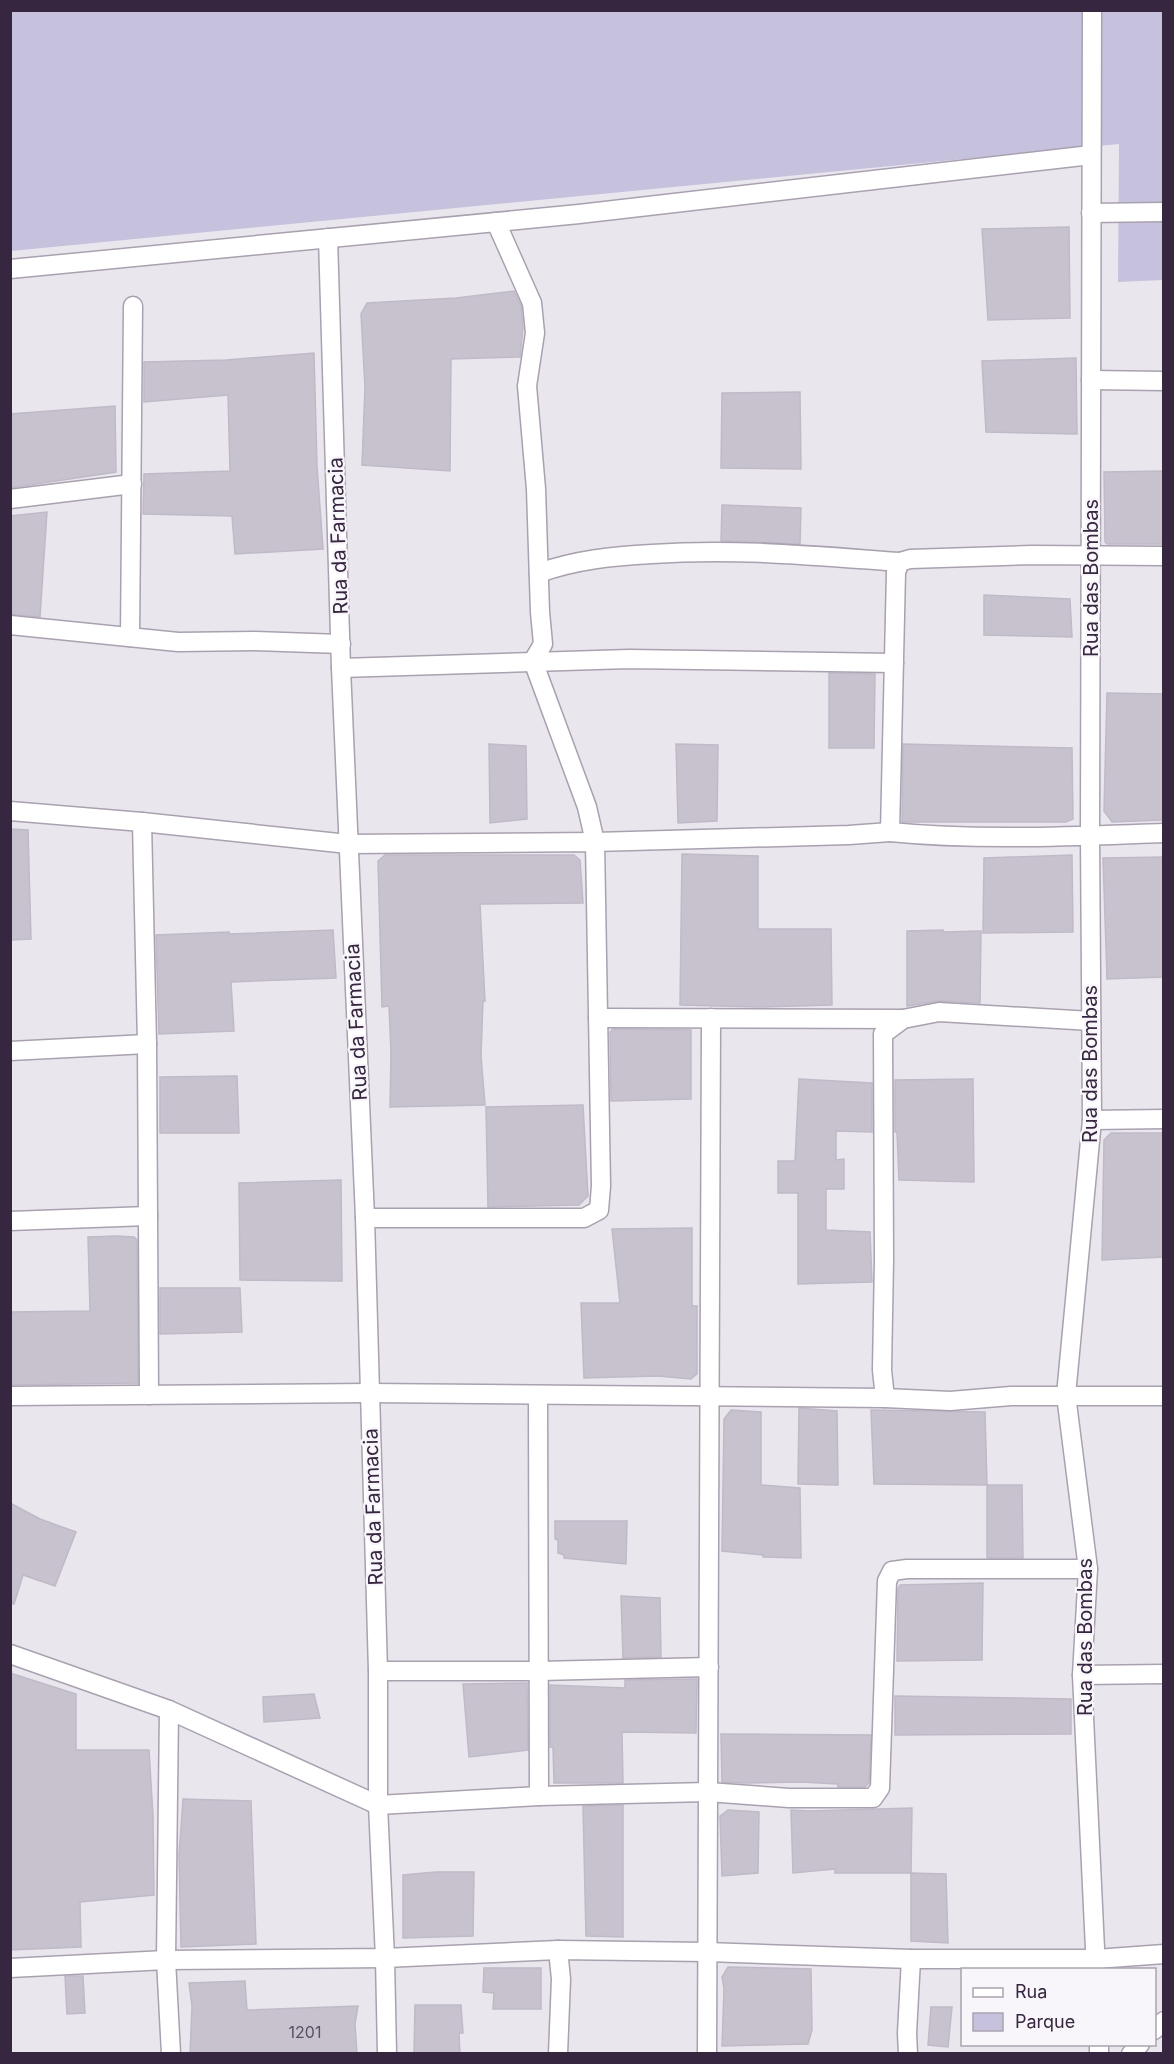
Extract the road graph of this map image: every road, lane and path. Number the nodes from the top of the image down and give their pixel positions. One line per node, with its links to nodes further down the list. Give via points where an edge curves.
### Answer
1 (1092, 10): 2 (street, Rua das Bombas)
2 (1091, 154): 4 (street, Rua das Bombas); 5 (street)
3 (1164, 212): 4 (street)
4 (1091, 213): 9 (street, Rua das Bombas)
5 (496, 222): 6 (street); 16 (street, via 532,303 535,333 527,386)
6 (328, 238): 7 (street); 19 (street, Rua da Farmacia)
7 (10, 269)
8 (133, 306): 11 (street)
9 (1091, 380): 10 (street); 13 (street, Rua das Bombas)
10 (1164, 381)
11 (132, 484): 12 (street); 18 (street)
12 (10, 499)
13 (1091, 556): 14 (street); 15 (street); 27 (street, Rua das Bombas)
14 (1164, 556)
15 (900, 562): 16 (street, via 699,551 617,556 564,564); 21 (street, via 896,572)
16 (539, 573): 20 (street, via 543,644)
17 (10, 625): 18 (street)
18 (130, 637): 19 (street, via 178,642)
19 (341, 644): 22 (street, Rua da Farmacia)
20 (533, 661): 21 (street); 22 (street); 28 (street, via 587,807)
21 (894, 663): 25 (street)
22 (341, 668): 29 (street, Rua da Farmacia)
23 (10, 811): 24 (street)
24 (142, 822): 29 (street); 34 (street)
25 (890, 832): 27 (street, via 936,837); 28 (street)
26 (1164, 833): 27 (street)
27 (1089, 835): 33 (street, Rua das Bombas)
28 (595, 842): 29 (street); 30 (street)
29 (348, 844): 39 (street, Rua da Farmacia)
30 (598, 1018): 31 (street); 39 (street, via 599,1210 584,1218)
31 (711, 1018): 32 (street); 46 (street)
32 (903, 1019): 33 (street, via 939,1012); 48 (street, via 883,1034)
33 (1091, 1021): 37 (street, Rua das Bombas)
34 (147, 1044): 35 (street); 38 (street)
35 (10, 1051)
36 (1164, 1119): 37 (street)
37 (1092, 1120): 44 (street, Rua das Bombas)
38 (148, 1216): 40 (street); 42 (street)
39 (365, 1218): 41 (street, Rua da Farmacia)
40 (10, 1221)
41 (369, 1393): 42 (street); 43 (street); 52 (street, Rua da Farmacia)
42 (149, 1395): 45 (street)
43 (538, 1395): 46 (street); 53 (street)
44 (1066, 1395): 47 (street); 48 (street, via 950,1401); 49 (street, Rua das Bombas)
45 (10, 1396)
46 (711, 1396): 48 (street); 51 (street)
47 (1164, 1396)
48 (885, 1398)
49 (1088, 1569): 55 (street, Rua das Bombas); 57 (street, via 892,1571 886,1581 880,1788 873,1798 789,1798)
50 (10, 1654): 56 (street)
51 (709, 1667): 53 (street); 57 (street)
52 (378, 1671): 53 (street); 59 (street, Rua da Farmacia)
53 (539, 1671): 58 (street)
54 (1164, 1674): 55 (street)
55 (1082, 1675): 66 (street, Rua das Bombas)
56 (168, 1710): 59 (street); 65 (street)
57 (708, 1792): 58 (street); 61 (street)
58 (539, 1796): 59 (street)
59 (378, 1805): 63 (street, Rua da Farmacia)
60 (558, 1950): 61 (street); 63 (street); 70 (street)
61 (707, 1952): 64 (street); 71 (street)
62 (1164, 1954): 66 (street)
63 (385, 1958): 65 (street); 69 (street)
64 (912, 1959): 66 (street); 72 (street)
65 (166, 1960): 67 (street); 68 (street)
66 (1096, 1964)
67 (10, 1968)
68 (171, 2054)
69 (387, 2054)
70 (558, 2054)
71 (708, 2054)
72 (908, 2054)

